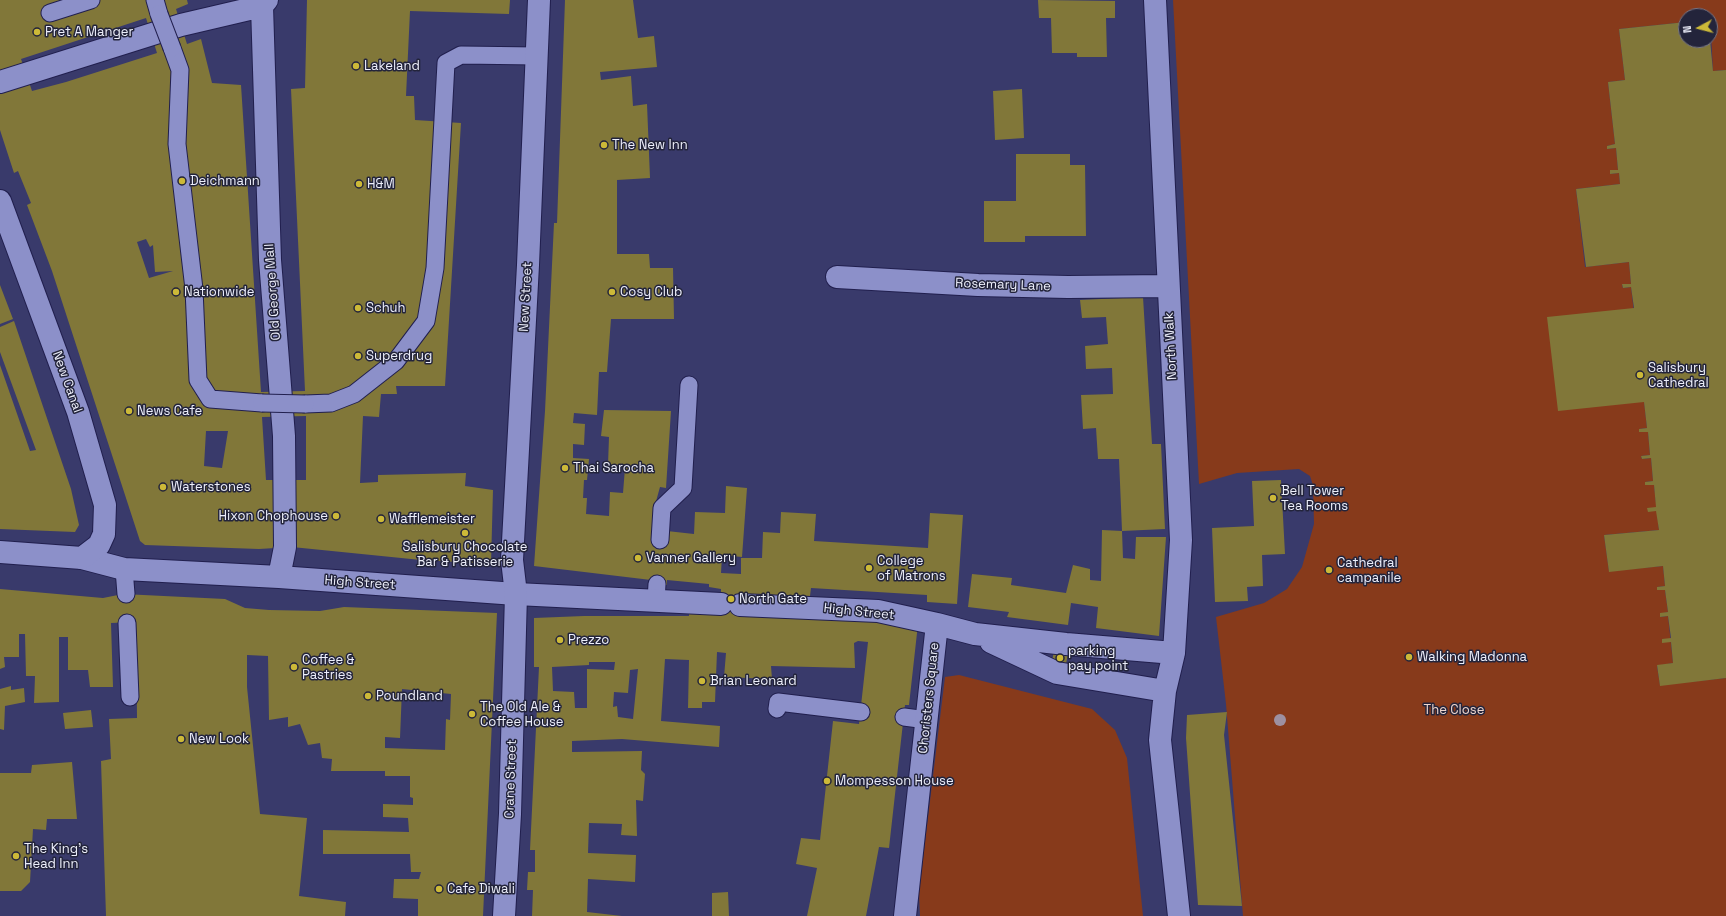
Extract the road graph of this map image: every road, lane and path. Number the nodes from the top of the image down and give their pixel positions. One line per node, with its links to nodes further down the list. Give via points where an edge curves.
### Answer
1 (91, 0): 6 (lane)
2 (155, 0): 7 (lane, bridge, via 180,70 177,144 194,288 198,380 210,399 262,403 331,403 354,394 396,361 426,321 435,268 446,63 461,55)
3 (539, 0): 7 (street, New Street)
4 (1155, 0): 11 (street, North Walk)
5 (265, 3): 8 (street, Old George Mall, via 181,25); 17 (street, Old George Mall, via 270,260 284,436 285,548)
6 (50, 13)
7 (537, 56): 19 (street, New Street, via 512,560)
8 (0, 82)
9 (0, 201): 15 (street, New Canal, via 78,412 105,505 104,534 99,545)
10 (837, 277): 11 (street, Rosemary Lane, via 978,285)
11 (1168, 286): 23 (street, North Walk, via 1181,540)
12 (689, 385): 13 (lane, via 683,488 662,508)
13 (660, 540)
14 (0, 552): 15 (street, High Street)
15 (82, 558): 16 (street, High Street)
16 (124, 569): 17 (street, High Street); 18 (lane)
17 (279, 577): 19 (street, High Street)
18 (126, 594)
19 (516, 594): 21 (street, High Street, via 657,593 731,605 878,612); 30 (street, Crane Street, via 510,814)
20 (127, 623): 25 (lane)
21 (937, 624): 22 (street, High Street); 29 (street, Choristers Square)
22 (975, 634): 23 (street); 24 (street, via 1057,673)
23 (1174, 653): 24 (street, North Walk)
24 (1165, 691): 32 (street, via 1160,740)
25 (130, 697)
26 (776, 709): 27 (lane, via 778,702)
27 (861, 712)
28 (904, 717): 29 (lane)
29 (927, 720): 31 (street, Choristers Square)
30 (504, 916)
31 (905, 916)
32 (1178, 916)

